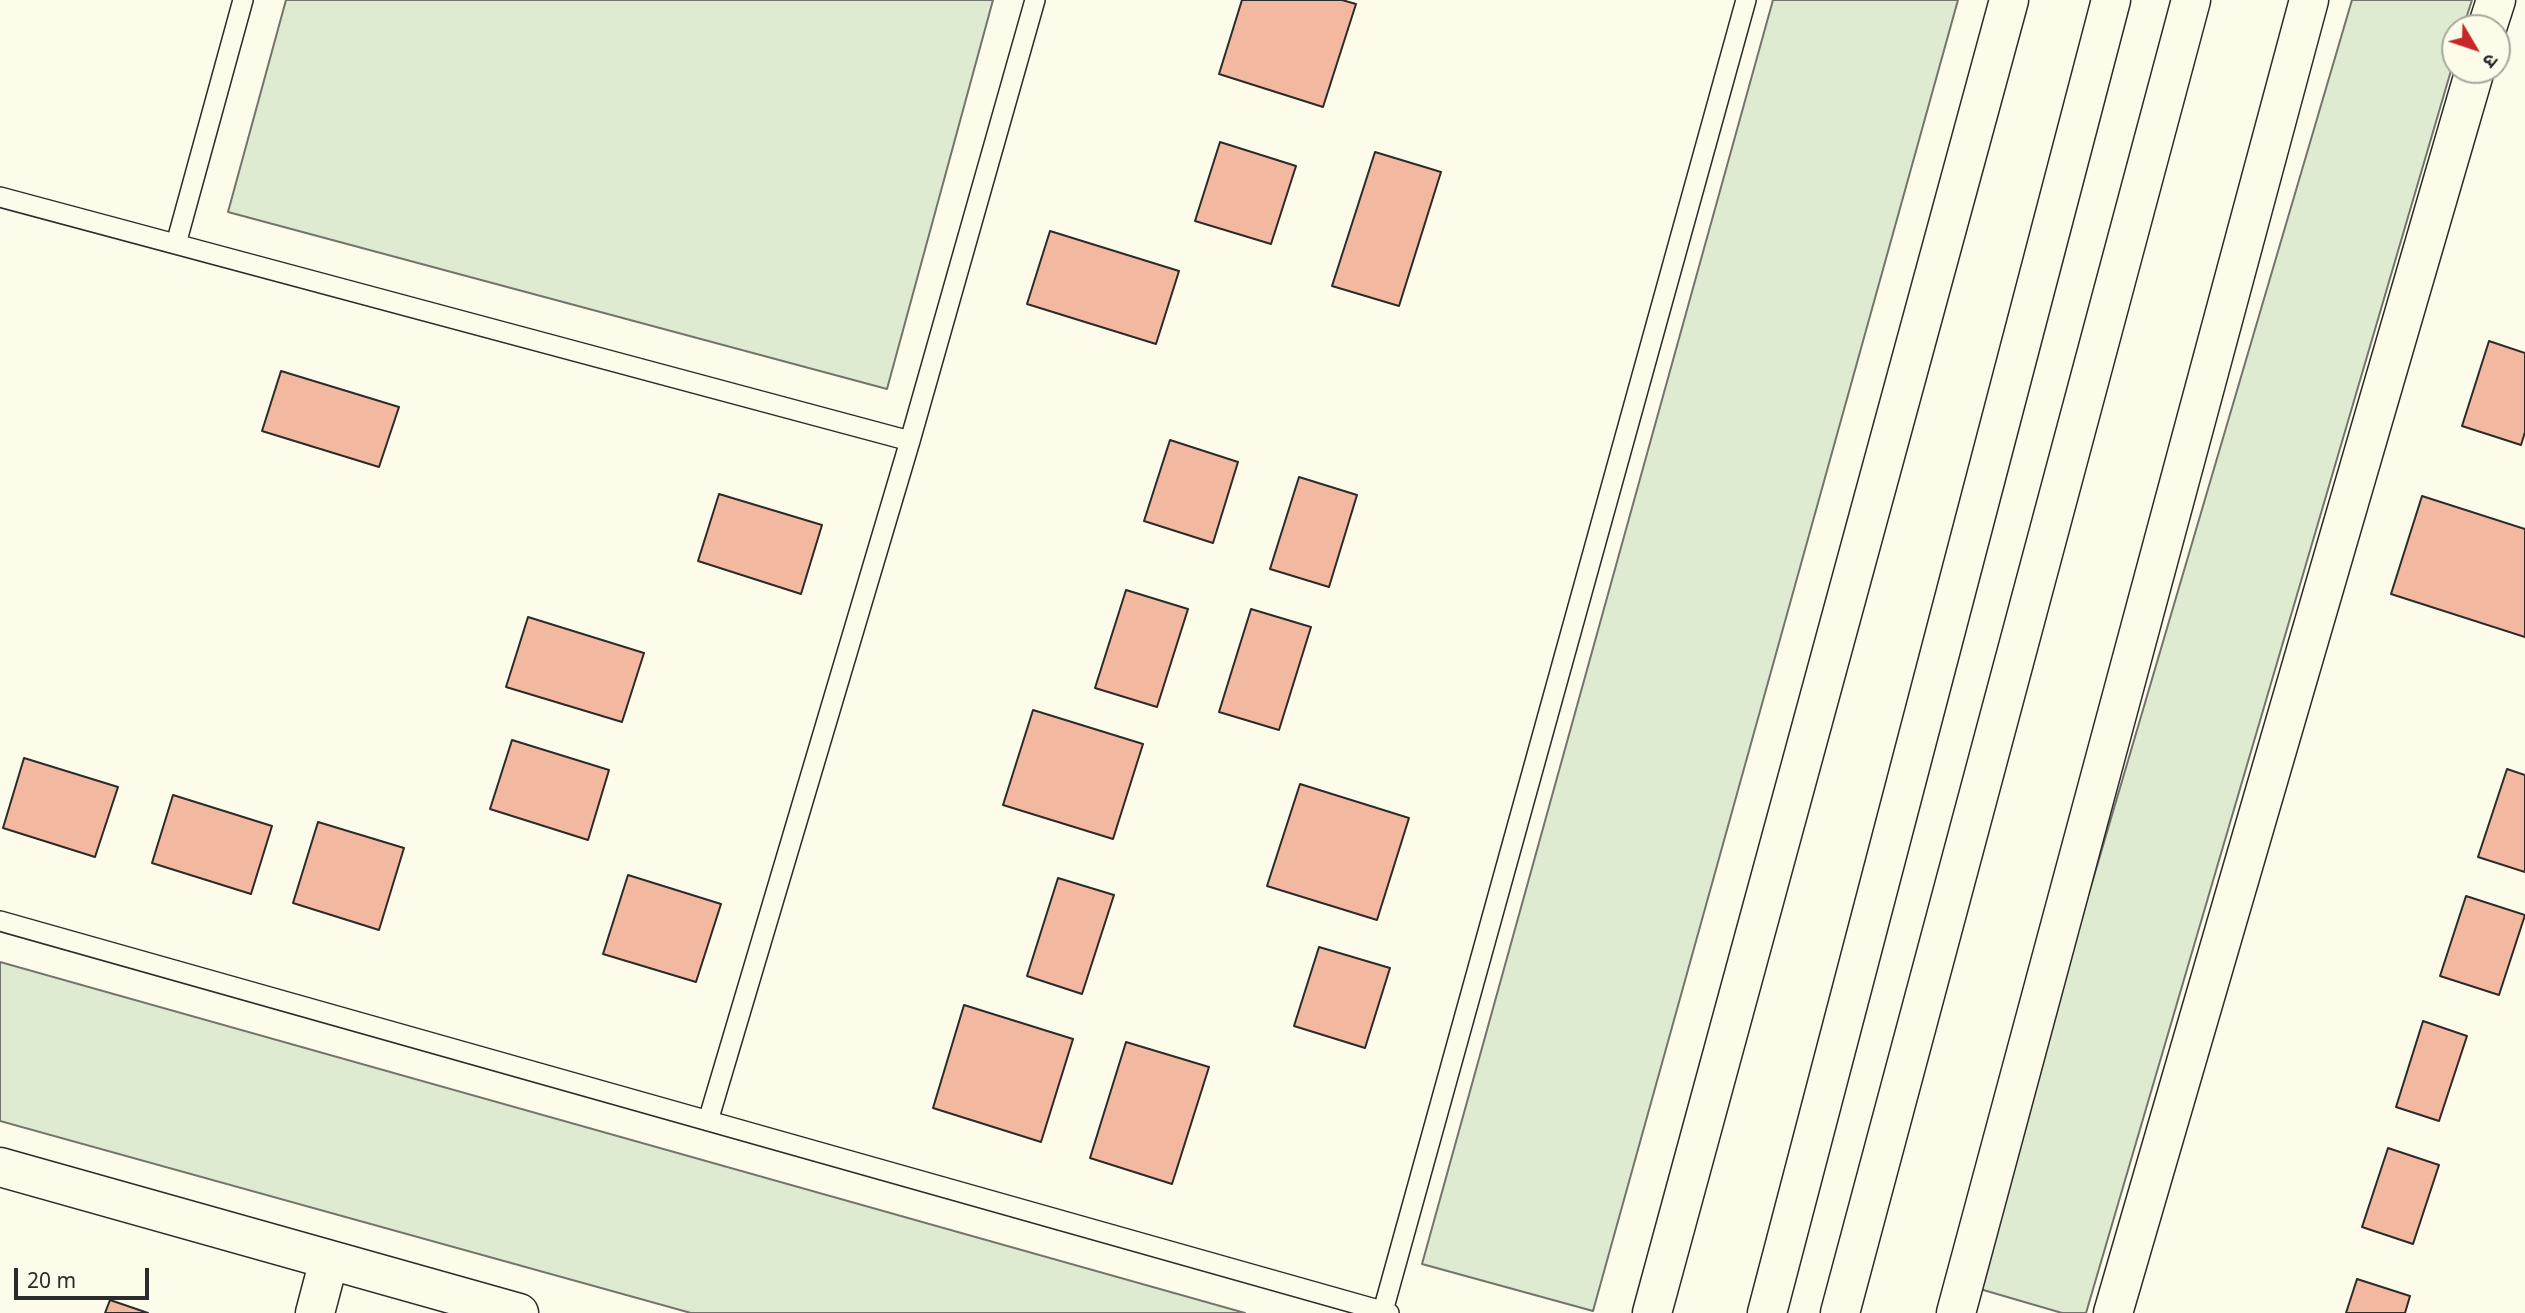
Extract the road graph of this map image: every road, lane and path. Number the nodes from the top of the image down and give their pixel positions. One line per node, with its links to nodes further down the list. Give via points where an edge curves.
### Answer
1 (243, 0): 10 (lane)
2 (1035, 0): 11 (lane)
3 (1746, 0): 16 (lane)
4 (2009, 0): 20 (street)
5 (2111, 0): 21 (street)
6 (2191, 0): 17 (street)
7 (2309, 0): 22 (street)
8 (2471, 84): 23 (street)
9 (0, 197): 10 (lane)
10 (176, 244): 11 (lane)
11 (910, 440): 13 (lane)
12 (0, 921): 13 (lane)
13 (708, 1121): 16 (lane)
14 (0, 1167): 15 (street)
15 (329, 1260): 18 (street); 19 (street)
16 (1386, 1312)
17 (1846, 1312)
18 (315, 1313)
19 (519, 1313)
20 (1652, 1313)
21 (1766, 1313)
22 (1956, 1313)
23 (2113, 1313)

